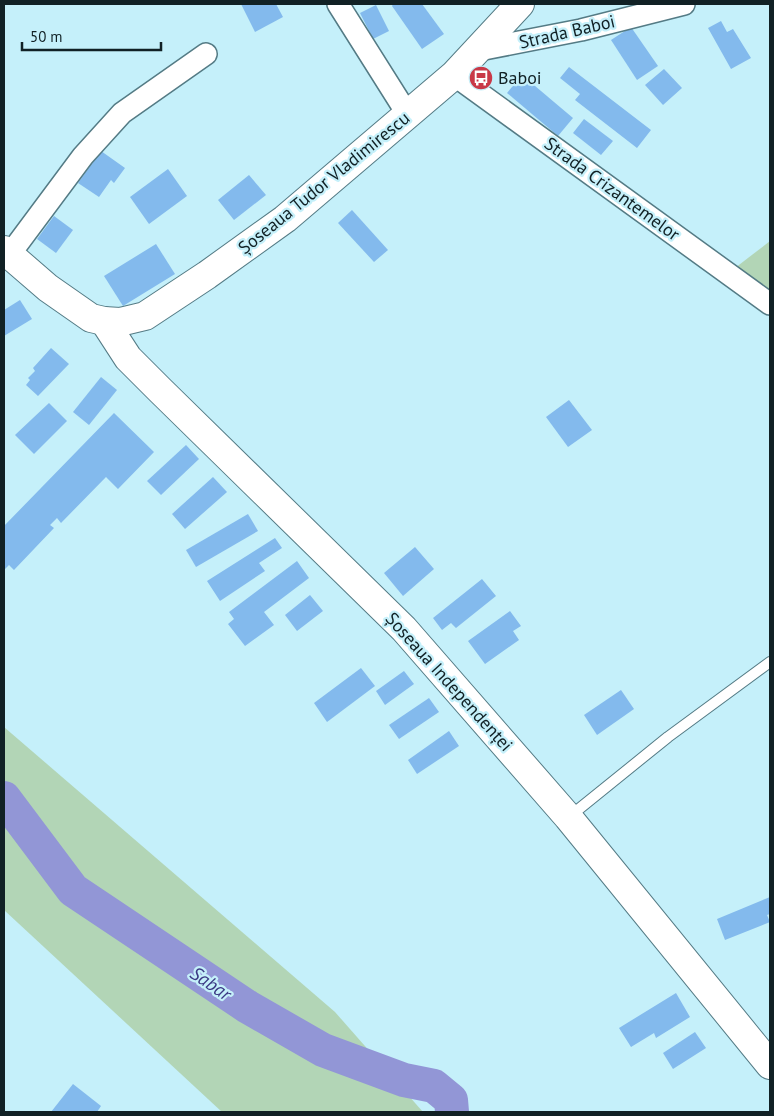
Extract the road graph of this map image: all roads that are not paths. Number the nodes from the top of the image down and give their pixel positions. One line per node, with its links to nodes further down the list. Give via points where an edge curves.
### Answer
1 (338, 4): 7 (street)
2 (520, 4): 4 (main road, Șoseaua Tudor Vladimirescu)
3 (684, 4): 4 (street, Strada Baboi, via 581,30)
4 (479, 50): 6 (main road, Șoseaua Tudor Vladimirescu)
5 (206, 54): 8 (street, via 122,113 83,156)
6 (454, 75): 7 (main road, Șoseaua Tudor Vladimirescu); 9 (street, Strada Crizantemelor)
7 (408, 115): 10 (main road, Șoseaua Tudor Vladimirescu, via 285,219 208,275 145,316)
8 (7, 252): 10 (main road, via 73,308)
9 (770, 304)
10 (104, 322): 12 (main road, Șoseaua Independenței, via 128,358 404,630)
11 (770, 662): 12 (lane, via 668,737)
12 (568, 817): 13 (main road, Șoseaua Independenței)
13 (770, 1065)

